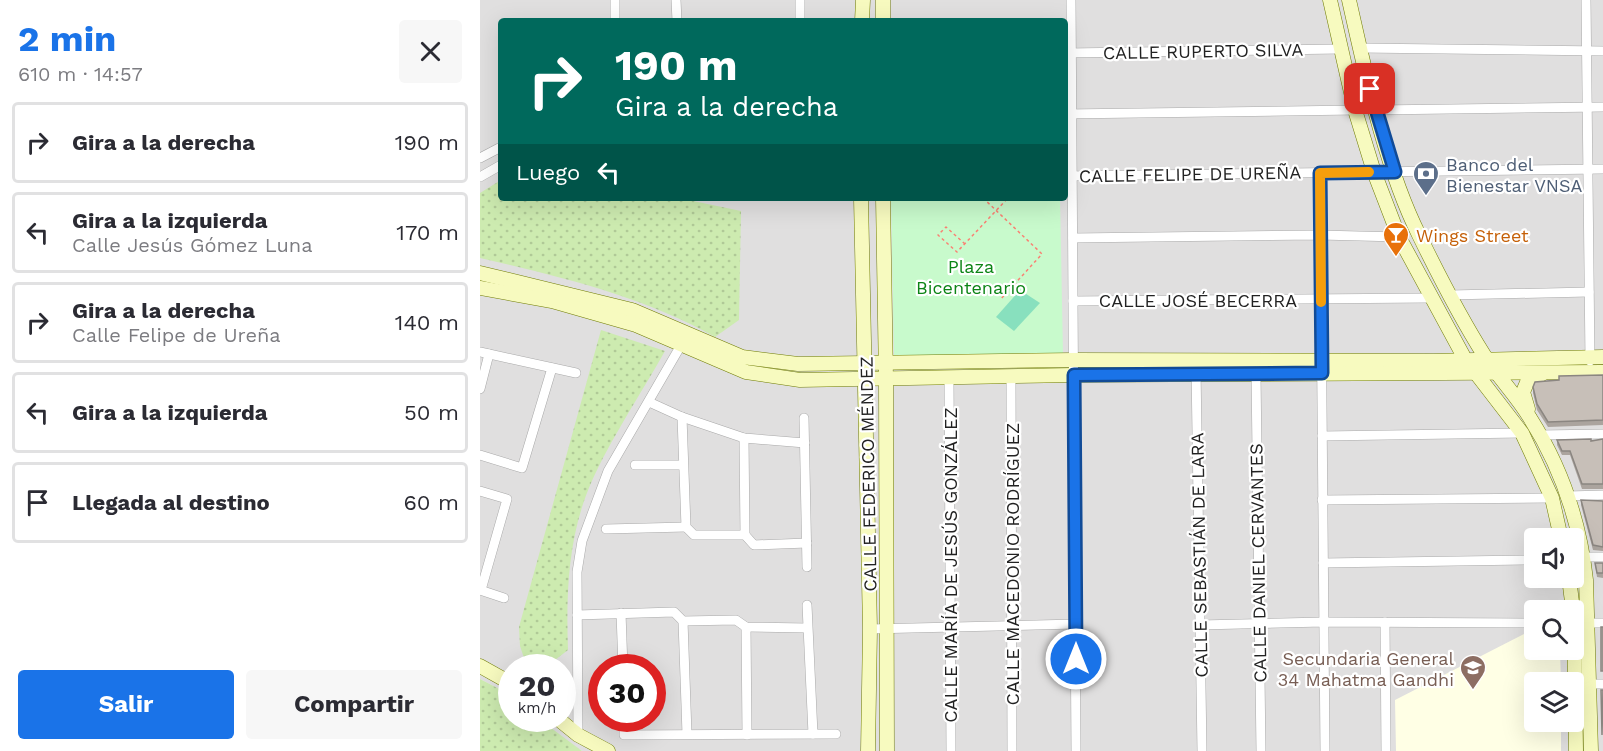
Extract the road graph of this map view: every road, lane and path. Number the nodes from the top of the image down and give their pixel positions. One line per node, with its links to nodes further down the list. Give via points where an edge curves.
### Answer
1 (615, 0): 10 (street)
2 (676, 0): 11 (street)
3 (800, 0): 12 (street)
4 (863, 0): 13 (street)
5 (883, 0): 14 (street)
6 (1071, 0): 19 (street)
7 (1330, 0): 16 (street)
8 (1349, 0): 15 (street)
9 (1586, 0): 17 (street)
10 (615, 18)
11 (676, 18)
12 (800, 18)
13 (862, 18)
14 (883, 18)
15 (1360, 48): 17 (street); 23 (street)
16 (1341, 49): 19 (street, CALLE RUPERTO SILVA); 22 (street)
17 (1586, 51): 18 (street); 20 (street)
18 (1603, 51)
19 (1068, 53): 24 (street)
20 (1587, 107): 21 (street); 23 (street); 28 (street)
21 (1603, 107)
22 (1355, 110): 24 (street); 30 (street)
23 (1376, 110): 31 (street)
24 (1068, 114): 33 (street)
25 (498, 149): 26 (street)
26 (480, 158)
27 (498, 167): 34 (street)
28 (1588, 169): 29 (street, CALLE FELIPE DE UREÑA); 31 (street, CALLE FELIPE DE UREÑA); 46 (street)
29 (1603, 169)
30 (1374, 172): 31 (street, CALLE FELIPE DE UREÑA); 32 (street, CALLE FELIPE DE UREÑA); 41 (street)
31 (1395, 172): 47 (street, via 1417,232)
32 (1320, 173): 33 (street, CALLE FELIPE DE UREÑA); 40 (street)
33 (1069, 176): 42 (street)
34 (480, 177)
35 (861, 201): 63 (street, CALLE FEDERICO MÉNDEZ)
36 (883, 201): 62 (street, CALLE FEDERICO MÉNDEZ)
37 (986, 201): 39 (path)
38 (1005, 201): 39 (path)
39 (996, 211): 43 (path); 50 (path, via 1042,254)
40 (1320, 235): 41 (street); 42 (street); 49 (street)
41 (1399, 237): 48 (street)
42 (1073, 238): 51 (street)
43 (964, 244): 43 (path, via 957,252 938,235 946,227)
44 (480, 273): 53 (street, via 632,310)
45 (480, 288): 53 (street, via 563,304)
46 (1589, 292): 47 (street); 55 (street)
47 (1450, 295): 57 (street)
48 (1431, 298): 49 (street, CALLE JOSÉ BECERRA); 52 (street)
49 (1321, 299): 51 (street, CALLE JOSÉ BECERRA); 58 (street)
50 (1000, 300)
51 (1073, 301): 59 (street)
52 (1453, 337): 56 (street); 61 (street)
53 (684, 340): 63 (street, via 742,357 798,364); 77 (street, via 746,372 800,380); 79 (street)
54 (485, 353): 64 (street); 78 (street)
55 (1596, 357): 57 (street); 66 (street)
56 (1465, 358): 57 (street); 61 (street); 69 (street)
57 (1486, 358): 70 (street)
58 (1321, 359): 60 (street); 61 (street); 68 (street)
59 (1073, 360): 60 (street); 62 (street); 71 (street)
60 (1196, 360): 72 (street, CALLE SEBASTIÁN DE LARA)
61 (1434, 361)
62 (886, 363): 63 (street); 76 (street, CALLE FEDERICO MÉNDEZ)
63 (866, 364): 77 (street, CALLE FEDERICO MÉNDEZ)
64 (552, 368): 67 (street); 89 (street, via 522,468)
65 (1547, 372): 66 (street); 70 (street); 81 (street, via 1528,380 1522,392)
66 (1597, 372)
67 (576, 373)
68 (1322, 373): 69 (street); 73 (street); 86 (street)
69 (1476, 374): 70 (street); 83 (street)
70 (1497, 374): 81 (street)
71 (1074, 375): 72 (street); 74 (street); 119 (street)
72 (1196, 375): 73 (street); 121 (street, CALLE SEBASTIÁN DE LARA)
73 (1256, 375): 114 (street, CALLE DANIEL CERVANTES)
74 (1011, 377): 75 (street); 120 (street, CALLE MACEDONIO RODRÍGUEZ)
75 (949, 378): 76 (street); 123 (street, CALLE MARÍA DE JESÚS GONZÁLEZ)
76 (886, 379): 77 (street); 126 (street, CALLE FEDERICO MÉNDEZ)
77 (866, 380): 125 (street, CALLE FEDERICO MÉNDEZ)
78 (480, 389)
79 (649, 402): 80 (street); 112 (street, via 608,471 594,505 577,572)
80 (682, 417): 87 (street); 91 (street)
81 (1530, 417): 85 (street)
82 (804, 418): 88 (street)
83 (1522, 433): 86 (street); 95 (street)
84 (1603, 434): 85 (street)
85 (1540, 435): 94 (street)
86 (1322, 436): 96 (street)
87 (744, 438): 88 (street); 101 (street)
88 (805, 443): 102 (street)
89 (480, 455)
90 (635, 465): 91 (street)
91 (682, 465): 97 (street)
92 (480, 491): 108 (street, via 507,499)
93 (1603, 495): 94 (street)
94 (1568, 496): 99 (street)
95 (1552, 498): 96 (street); 98 (street)
96 (1323, 500): 106 (street)
97 (686, 526): 100 (street); 101 (street, via 694,536)
98 (1560, 528)
99 (1576, 528)
100 (606, 529)
101 (745, 534): 102 (street, via 754,545)
102 (807, 543): 107 (street)
103 (1584, 557): 104 (street); 118 (street)
104 (1603, 557)
105 (1524, 560): 106 (street)
106 (1323, 563): 115 (street)
107 (807, 567)
108 (480, 590): 109 (street)
109 (504, 598)
110 (807, 605): 124 (street)
111 (621, 613): 112 (street); 113 (street, via 674,612); 127 (street)
112 (577, 615): 137 (street)
113 (683, 621): 122 (street, via 736,620); 134 (street)
114 (1259, 622): 115 (street); 121 (street); 147 (street, CALLE DANIEL CERVANTES)
115 (1323, 622): 116 (street); 148 (street)
116 (1385, 622): 117 (street); 149 (street)
117 (1524, 623)
118 (1596, 623): 131 (street)
119 (1076, 624): 120 (street); 145 (street)
120 (1012, 626): 123 (street); 144 (street, CALLE MACEDONIO RODRÍGUEZ)
121 (1200, 626): 146 (street, CALLE SEBASTIÁN DE LARA)
122 (746, 627): 124 (street); 138 (street)
123 (950, 627): 126 (street); 143 (street, CALLE MARÍA DE JESÚS GONZÁLEZ)
124 (807, 628): 135 (street)
125 (870, 629): 126 (street); 141 (street, CALLE FEDERICO MÉNDEZ)
126 (887, 629): 142 (street, CALLE FEDERICO MÉNDEZ)
127 (622, 654)
128 (1575, 660): 150 (street)
129 (480, 666): 130 (street)
130 (498, 676)
131 (1596, 684): 139 (street)
132 (574, 732): 137 (street)
133 (624, 732): 134 (street)
134 (687, 734): 138 (street)
135 (813, 734): 136 (street); 138 (street)
136 (836, 734)
137 (578, 735): 140 (street)
138 (747, 735)
139 (1595, 748)
140 (608, 751)
141 (868, 751)
142 (887, 751)
143 (951, 751)
144 (1012, 751)
145 (1076, 751)
146 (1202, 751)
147 (1261, 751)
148 (1325, 751)
149 (1386, 751)
150 (1576, 751)

